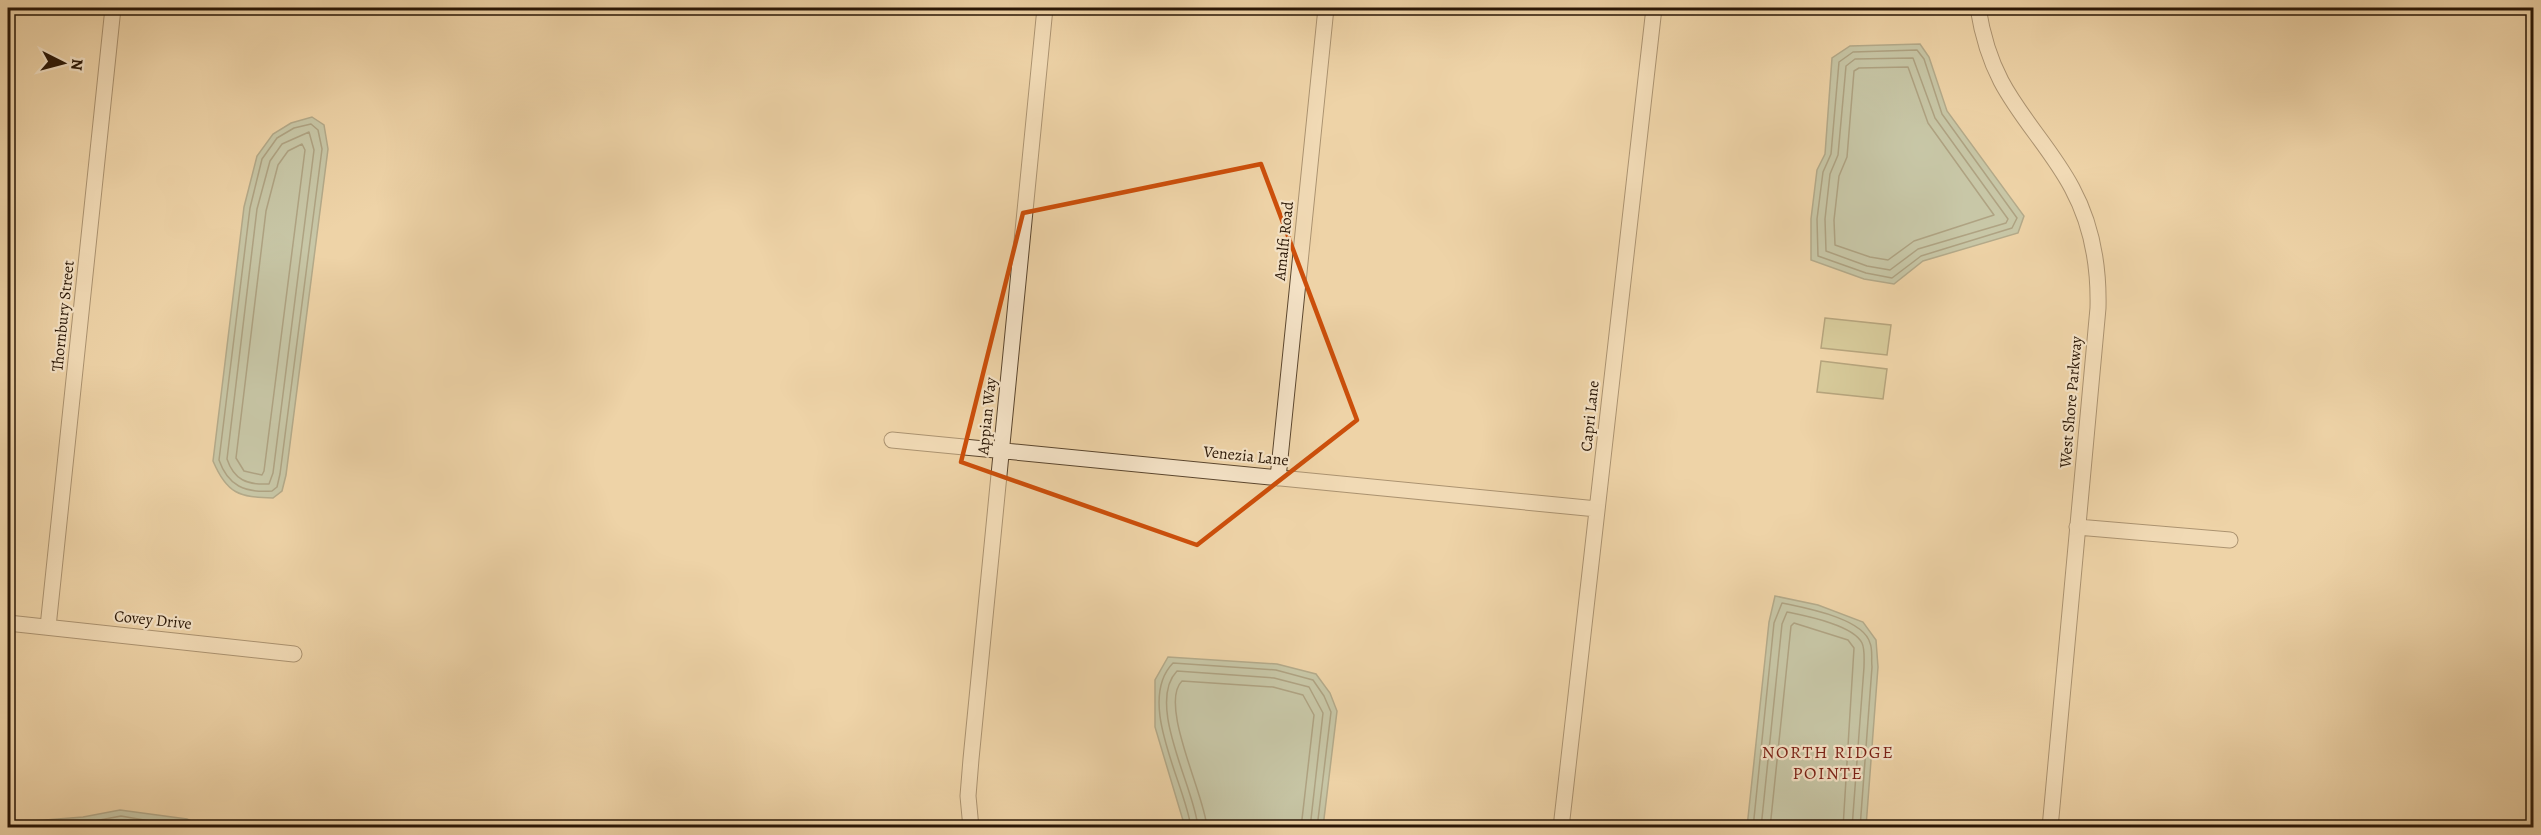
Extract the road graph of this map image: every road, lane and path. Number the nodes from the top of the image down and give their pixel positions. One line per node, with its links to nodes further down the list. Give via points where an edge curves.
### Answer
1 (113, 8): 13 (street, Thornbury Street)
2 (1045, 8): 7 (street, Appian Way)
3 (1326, 8): 8 (street, Amalfi Road)
4 (1654, 8): 9 (street, Capri Lane)
5 (1978, 8): 10 (street, West Shore Parkway, via 1991,60 2073,190 2093,248 2098,308)
6 (892, 440): 7 (street, Venezia Lane)
7 (1002, 451): 8 (street, Venezia Lane); 15 (street, Appian Way, via 968,796)
8 (1278, 477): 9 (street, Venezia Lane)
9 (1597, 509): 16 (street, Capri Lane)
10 (2077, 527): 11 (street); 17 (street, West Shore Parkway)
11 (2230, 540)
12 (8, 623): 13 (street, Covey Drive)
13 (48, 627): 14 (street, Covey Drive)
14 (294, 654)
15 (971, 828)
16 (1561, 828)
17 (2050, 828)

